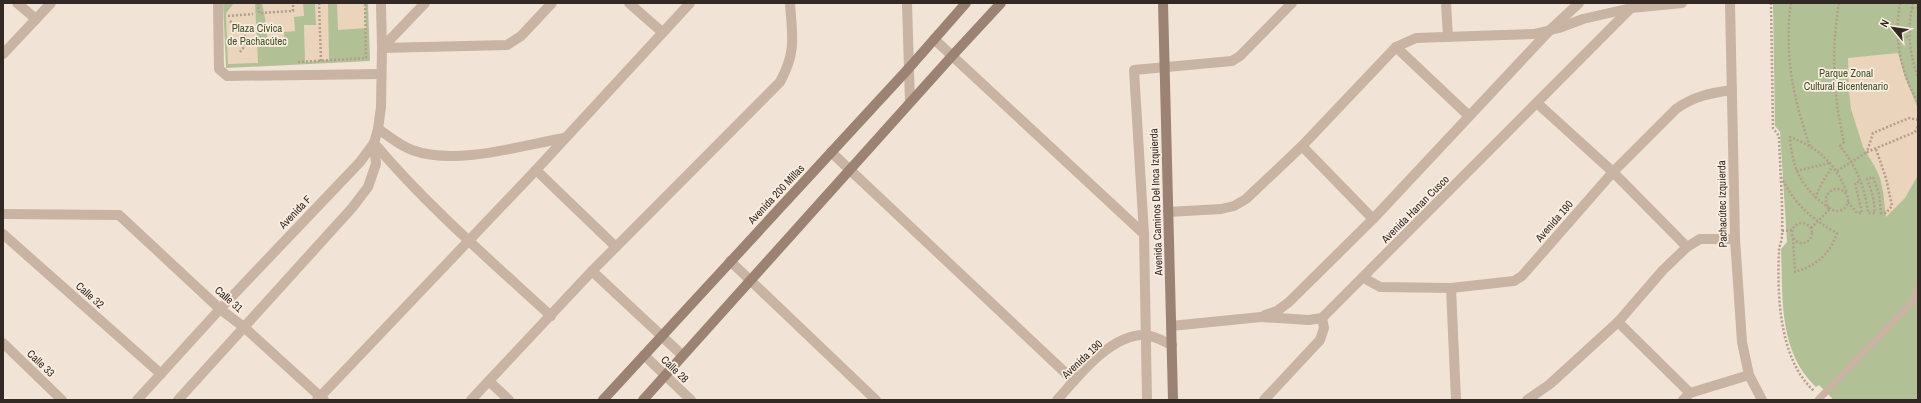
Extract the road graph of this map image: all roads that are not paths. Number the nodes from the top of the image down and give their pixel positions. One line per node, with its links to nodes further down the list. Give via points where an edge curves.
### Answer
1 (18, 3): 20 (street)
2 (51, 3): 20 (street)
3 (218, 3): 31 (street, via 219,68 227,76)
4 (381, 3): 26 (street, Avenida F)
5 (425, 3): 26 (street)
6 (552, 3): 26 (street, via 521,36 507,45)
7 (629, 3): 22 (street)
8 (690, 3): 22 (street)
9 (790, 3): 51 (street, via 793,50 788,68 780,82)
10 (907, 3): 29 (street)
11 (966, 3): 24 (main road, Avenida 200 Millas)
12 (1001, 3): 28 (main road)
13 (1163, 3): 30 (main road, Avenida Caminos Del Inca Izquierda)
14 (1292, 3): 30 (street, via 1232,61)
15 (1446, 3): 23 (street)
16 (1579, 3): 21 (street)
17 (1682, 3): 19 (street)
18 (1730, 3): 32 (street, Pachacútec Izquierda)
19 (1630, 8): 21 (street, via 1583,18); 34 (street, Avenida Hanan Cusco)
20 (36, 18): 27 (street)
21 (1550, 30): 23 (street, via 1534,34); 35 (street)
22 (662, 32): 37 (street)
23 (1448, 37): 25 (street, via 1416,38)
24 (934, 39): 28 (street); 29 (main road, Avenida 200 Millas)
25 (1396, 46): 35 (street); 39 (street)
26 (382, 48): 31 (street, Avenida F)
27 (3, 54)
28 (952, 56): 33 (main road); 48 (street)
29 (909, 68): 33 (street); 40 (main road, Avenida 200 Millas)
30 (1164, 69): 44 (main road, Avenida Caminos Del Inca Izquierda); 48 (street, Avenida Caminos Del Inca Izquierda, via 1134,70)
31 (381, 74): 36 (street, Avenida F)
32 (1732, 90): 43 (street, Avenida 190, via 1700,95 1687,101); 49 (street, Pachacútec Izquierda)
33 (910, 102): 42 (main road)
34 (1537, 103): 43 (street); 55 (street, Avenida Hanan Cusco)
35 (1469, 116): 46 (street)
36 (378, 129): 37 (street, via 410,149 455,156); 38 (street, Avenida F)
37 (564, 138): 41 (street)
38 (374, 143): 50 (street, via 401,175); 59 (street, Avenida F, via 360,162); 65 (street, via 376,164 368,187)
39 (1302, 146): 44 (street, via 1246,199 1234,206); 46 (street)
40 (831, 152): 42 (street); 53 (main road, Avenida 200 Millas)
41 (536, 170): 50 (street); 51 (street)
42 (850, 170): 56 (main road); 76 (street)
43 (1613, 172): 52 (street); 58 (street, Avenida 190, via 1522,276 1505,283)
44 (1168, 212): 64 (main road, Avenida Caminos Del Inca Izquierda)
45 (3, 214): 59 (street, Calle 31, via 119,215)
46 (1373, 219): 61 (street, via 1289,302 1277,311)
47 (3, 234): 72 (street, Calle 32)
48 (1144, 234): 66 (street, Avenida Caminos Del Inca Izquierda)
49 (1735, 239): 52 (street, via 1700,239); 74 (street, Pachacútec Izquierda, via 1742,342)
50 (468, 240): 60 (street); 78 (street)
51 (616, 247): 54 (street)
52 (1687, 247): 63 (street, via 1663,270)
53 (730, 261): 56 (street); 67 (main road, Avenida 200 Millas)
54 (592, 271): 60 (street); 67 (street)
55 (1364, 278): 58 (street, Avenida 190, via 1380,287); 62 (street, Avenida Hanan Cusco)
56 (750, 280): 71 (main road); 88 (street)
57 (1918, 285): 79 (lane, via 1913,301)
58 (1451, 288): 93 (street)
59 (220, 309): 65 (street, Calle 31); 72 (street, Avenida F)
60 (551, 316): 75 (street)
61 (1261, 317): 62 (street, via 1309,320); 64 (street)
62 (1322, 318): 92 (street, via 1324,328 1320,340)
63 (1618, 322): 77 (street); 94 (street, via 1550,384)
64 (1171, 326): 69 (main road, Avenida Caminos Del Inca Izquierda)
65 (245, 328): 78 (street, Calle 31); 82 (street)
66 (1145, 335): 69 (street); 76 (street, Avenida 190, via 1116,343); 90 (street, Avenida Caminos Del Inca Izquierda)
67 (660, 336): 70 (main road, Avenida 200 Millas); 71 (street)
68 (3, 343): 80 (street, Calle 33)
69 (1172, 345): 91 (main road, Avenida Caminos Del Inca Izquierda)
70 (644, 355): 73 (street, Calle 28); 85 (main road, Avenida 200 Millas)
71 (682, 356): 73 (main road)
72 (161, 374): 81 (street, Avenida F)
73 (665, 375): 86 (main road); 87 (street, Calle 28)
74 (1749, 375): 77 (street); 95 (street, Pachacútec Izquierda)
75 (489, 380): 83 (street); 84 (street)
76 (1074, 381): 89 (street, Avenida 190)
77 (1687, 396)
78 (320, 399)
79 (1819, 399)
80 (62, 400)
81 (137, 400)
82 (178, 400)
83 (471, 400)
84 (509, 400)
85 (603, 400)
86 (643, 400)
87 (691, 400)
88 (876, 400)
89 (1057, 400)
90 (1147, 400)
91 (1173, 400)
92 (1264, 400)
93 (1456, 400)
94 (1527, 400)
95 (1762, 400)

